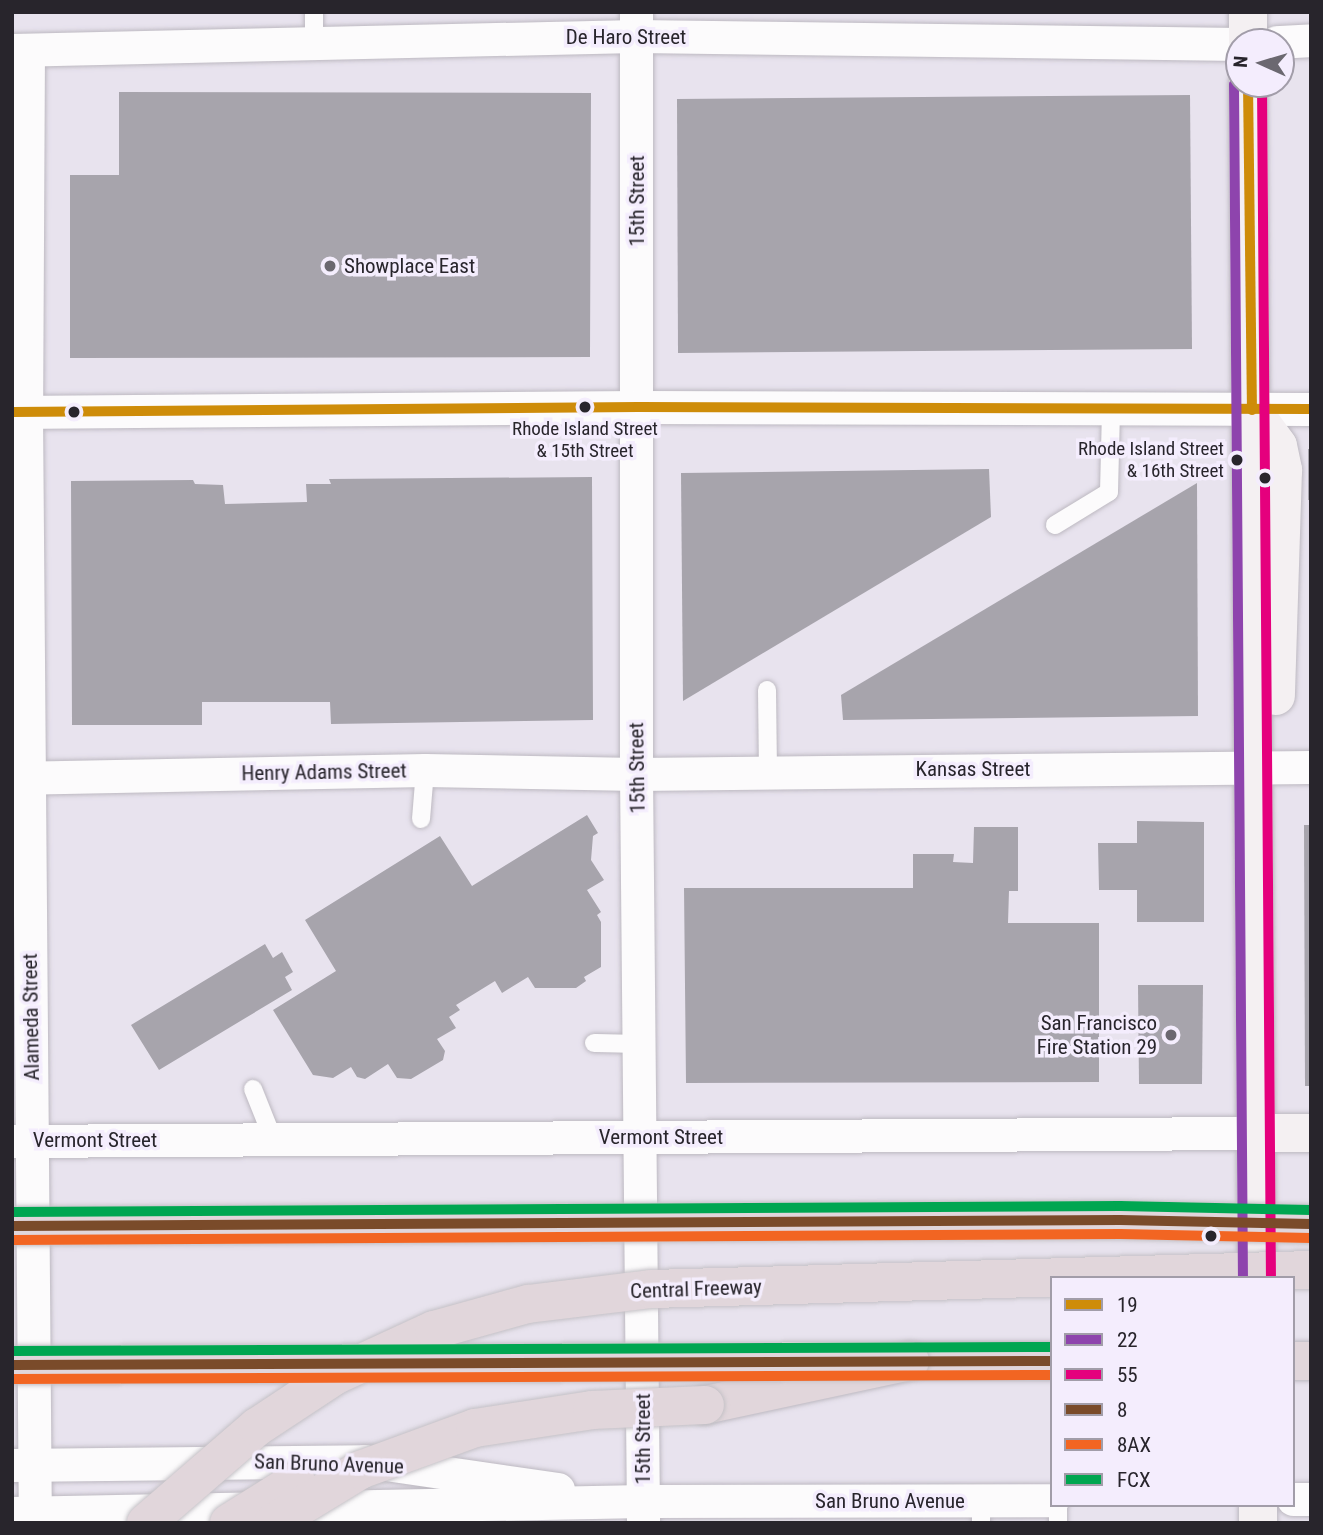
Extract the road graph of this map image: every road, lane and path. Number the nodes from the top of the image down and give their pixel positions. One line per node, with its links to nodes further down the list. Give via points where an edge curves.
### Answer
1 (636, 24): 2 (street, De Haro Street); 3 (street, De Haro Street); 6 (street, 15th Street)
2 (314, 28): 4 (street, De Haro Street)
3 (1225, 44)
4 (20, 50): 10 (street, Alameda Street)
5 (1248, 98): 8 (main road)
6 (638, 407): 9 (street); 10 (street); 17 (street, 15th Street)
7 (1311, 409): 8 (street)
8 (1252, 410): 9 (street); 13 (main road)
9 (1111, 411): 11 (lane, via 1109,492)
10 (19, 412): 18 (street, Alameda Street)
11 (1055, 524)
12 (767, 690): 16 (lane)
13 (1254, 767): 14 (street, Kansas Street); 16 (street, Kansas Street); 23 (main road)
14 (1311, 767)
15 (425, 770): 17 (street, Henry Adams Street); 18 (street, Henry Adams Street); 19 (lane)
16 (768, 770): 17 (street, Kansas Street)
17 (636, 774): 21 (street, 15th Street)
18 (21, 778): 27 (street, Alameda Street)
19 (421, 819)
20 (594, 1043): 21 (lane)
21 (642, 1044): 25 (street, 15th Street)
22 (253, 1088): 26 (lane)
23 (1257, 1133): 24 (main road, Vermont Street); 25 (street, Vermont Street); 32 (main road)
24 (1311, 1133)
25 (642, 1137): 26 (street, Vermont Street); 40 (street, 15th Street)
26 (273, 1139): 27 (street, Vermont Street)
27 (23, 1141): 38 (street, Alameda Street)
28 (1311, 1224): 29 (highway, bridge, via 1120,1220)
29 (12, 1226)
30 (1311, 1270): 31 (highway, Central Freeway, bridge)
31 (1103, 1276)
32 (1258, 1276)
33 (1050, 1278): 43 (highway, Central Freeway, bridge, via 652,1289 528,1304 434,1330 336,1375 248,1434)
34 (909, 1361): 35 (highway); 36 (highway, bridge); 37 (highway, bridge, via 705,1405)
35 (1050, 1361)
36 (12, 1365)
37 (592, 1410): 44 (highway, bridge, via 511,1413 394,1438 316,1470); 45 (highway, bridge, via 515,1420 436,1440 360,1470)
38 (23, 1464): 40 (street, San Bruno Avenue, via 365,1461); 42 (street, Alameda Street)
39 (1050, 1500): 41 (street, San Bruno Avenue)
40 (643, 1512): 41 (street, San Bruno Avenue); 42 (street, San Bruno Avenue)
41 (981, 1512)
42 (27, 1516)
43 (146, 1523)
44 (229, 1523)
45 (272, 1523)

